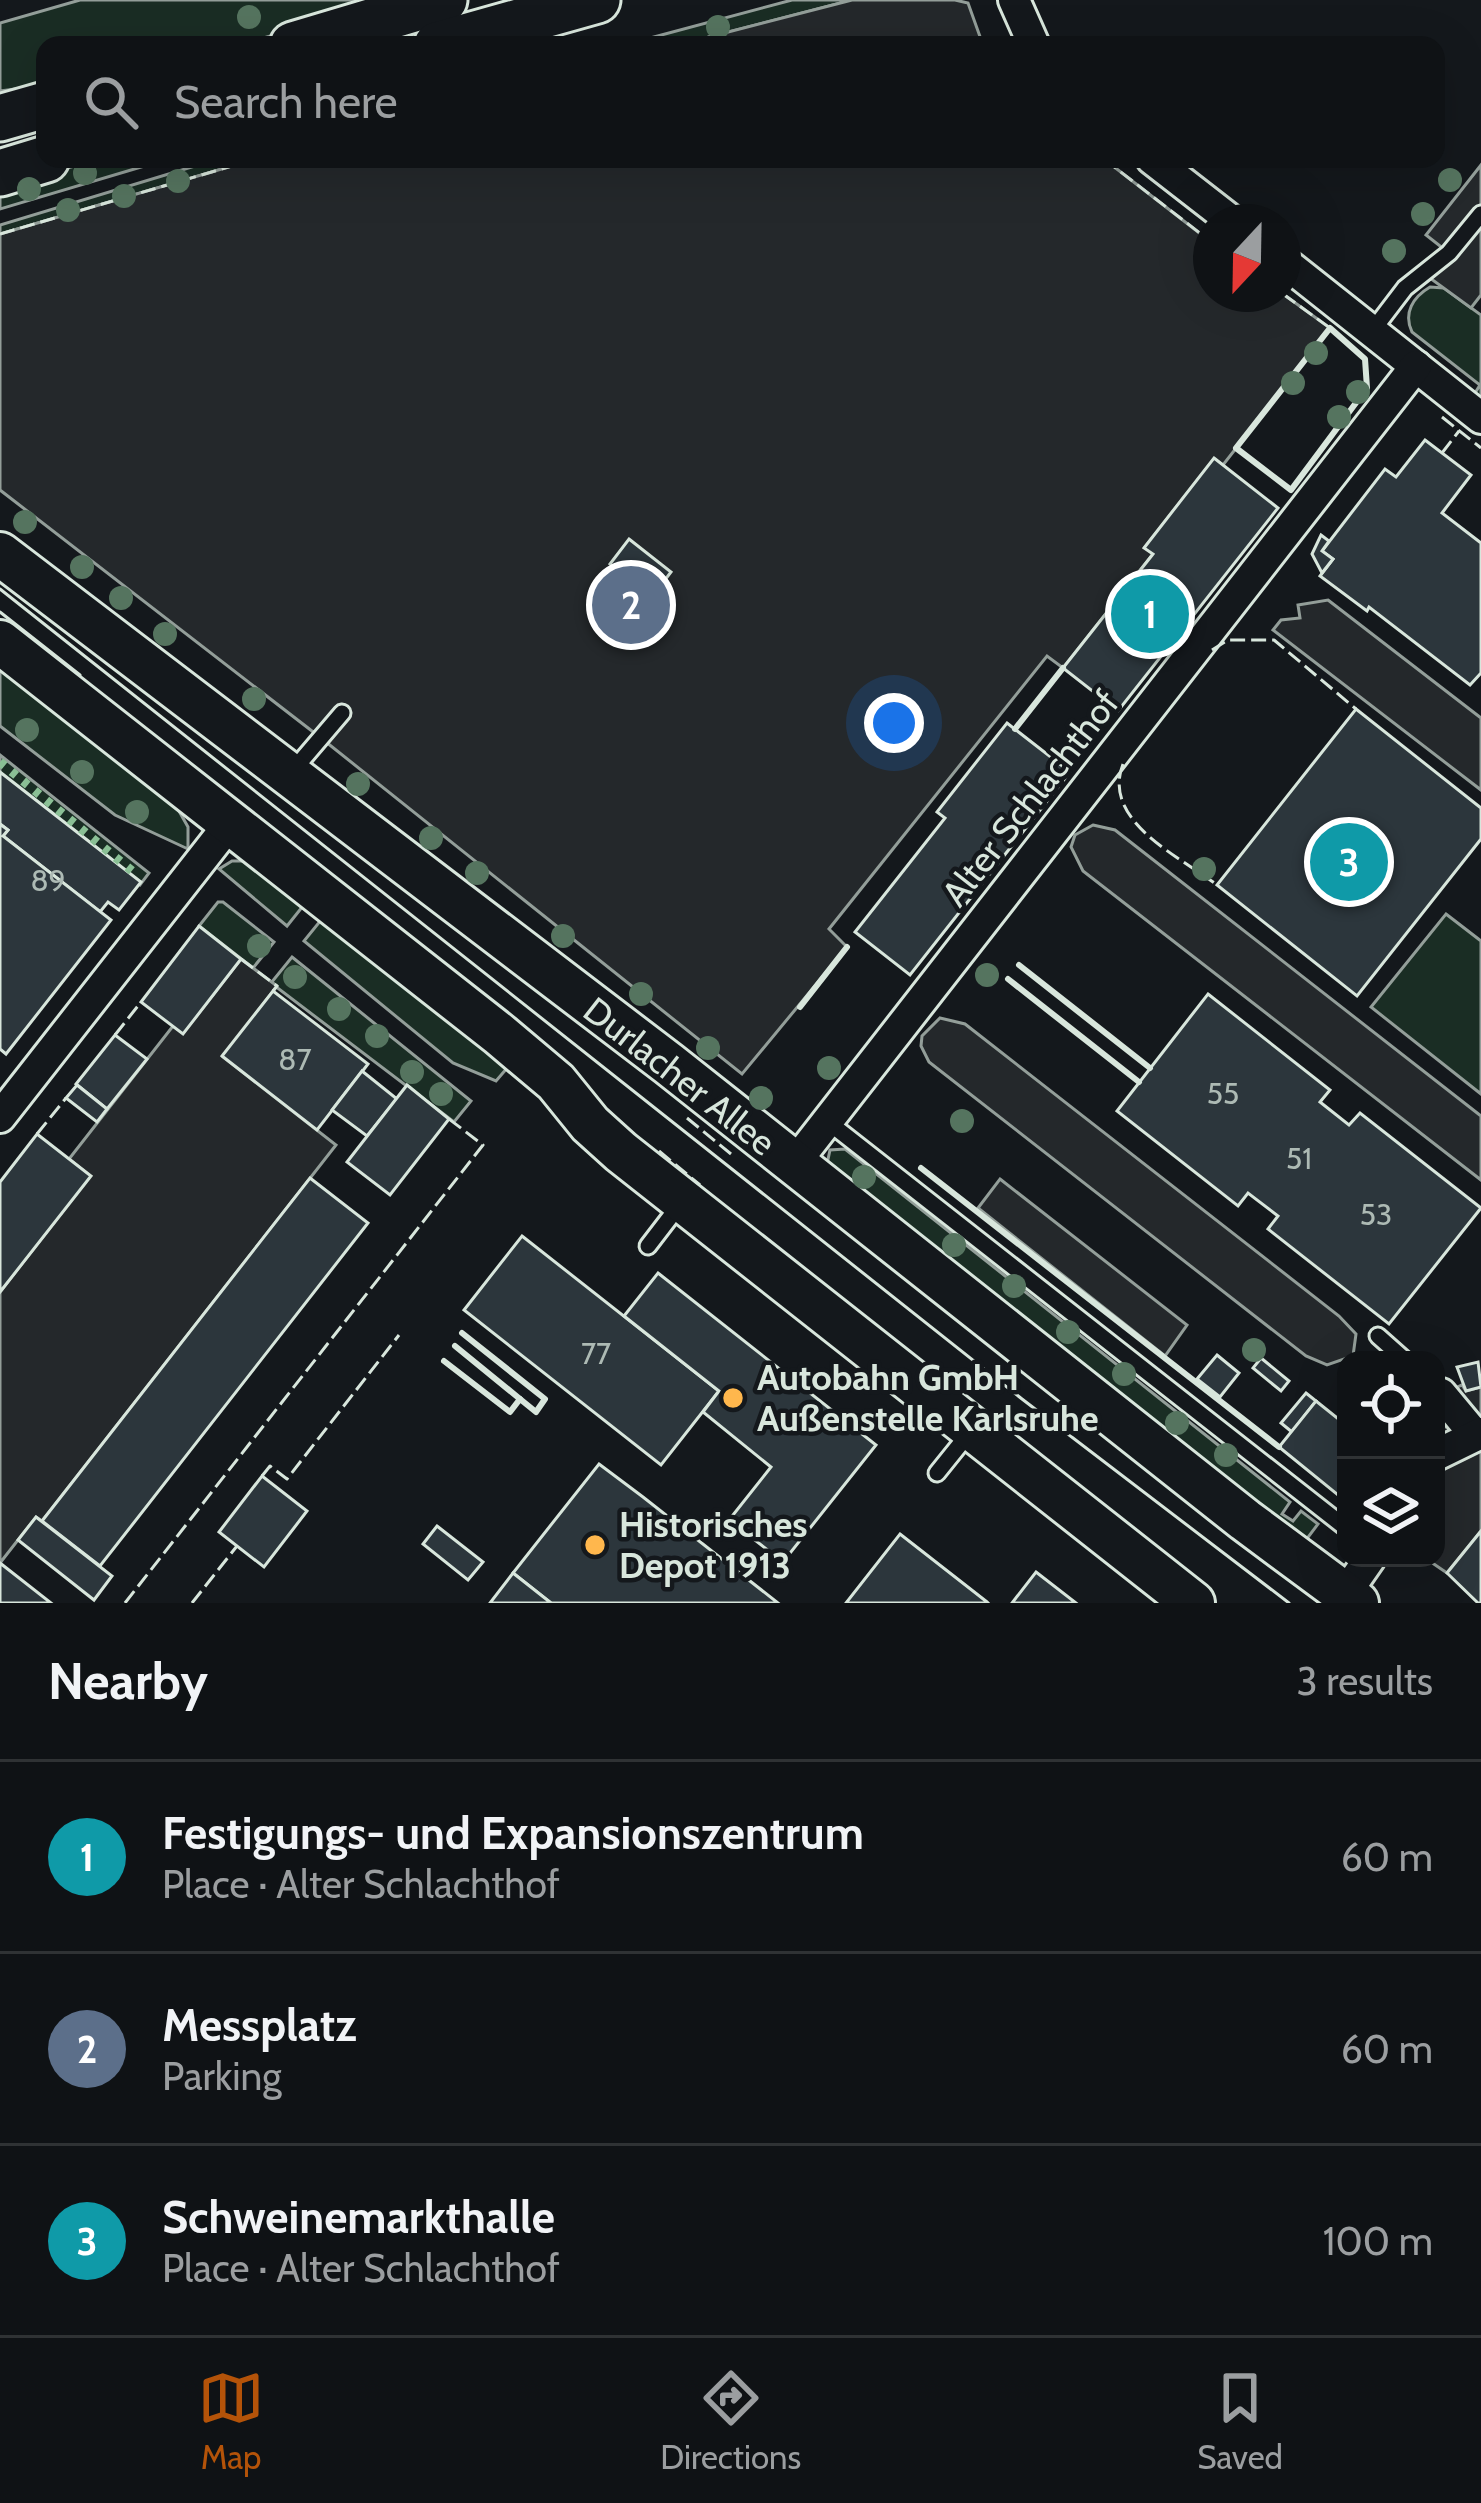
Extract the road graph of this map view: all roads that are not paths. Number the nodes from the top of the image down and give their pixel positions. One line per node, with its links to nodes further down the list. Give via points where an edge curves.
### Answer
1 (444, 0): 4 (main road)
2 (597, 0): 5 (main road)
3 (1014, 0): 6 (street)
4 (323, 36)
5 (469, 36)
6 (1030, 36)
7 (36, 108): 8 (main road)
8 (0, 118)
9 (36, 162): 11 (main road)
10 (1164, 168): 12 (street)
11 (0, 172)
12 (1210, 204)
13 (1481, 214): 15 (lane)
14 (1301, 275): 15 (street)
15 (1373, 330): 16 (street)
16 (1416, 366): 17 (street); 24 (street, Alter Schlachthof)
17 (1481, 418)
18 (0, 554): 21 (street, Durlacher Allee)
19 (0, 642): 22 (street)
20 (342, 712): 21 (lane)
21 (288, 776): 25 (street, Durlacher Allee)
22 (231, 822): 23 (street); 26 (street, via 529,1058 590,1124)
23 (0, 1117)
24 (827, 1121): 25 (street, Alter Schlachthof); 35 (lane)
25 (794, 1164): 37 (street, Durlacher Allee)
26 (683, 1201): 27 (lane); 31 (street)
27 (648, 1246)
28 (1378, 1336): 29 (lane)
29 (1395, 1351)
30 (1445, 1399): 32 (street)
31 (972, 1429): 34 (lane); 38 (street)
32 (1478, 1434): 33 (street)
33 (1445, 1450)
34 (937, 1473)
35 (1337, 1521)
36 (1366, 1567): 37 (street)
37 (1351, 1598)
38 (1193, 1603)

